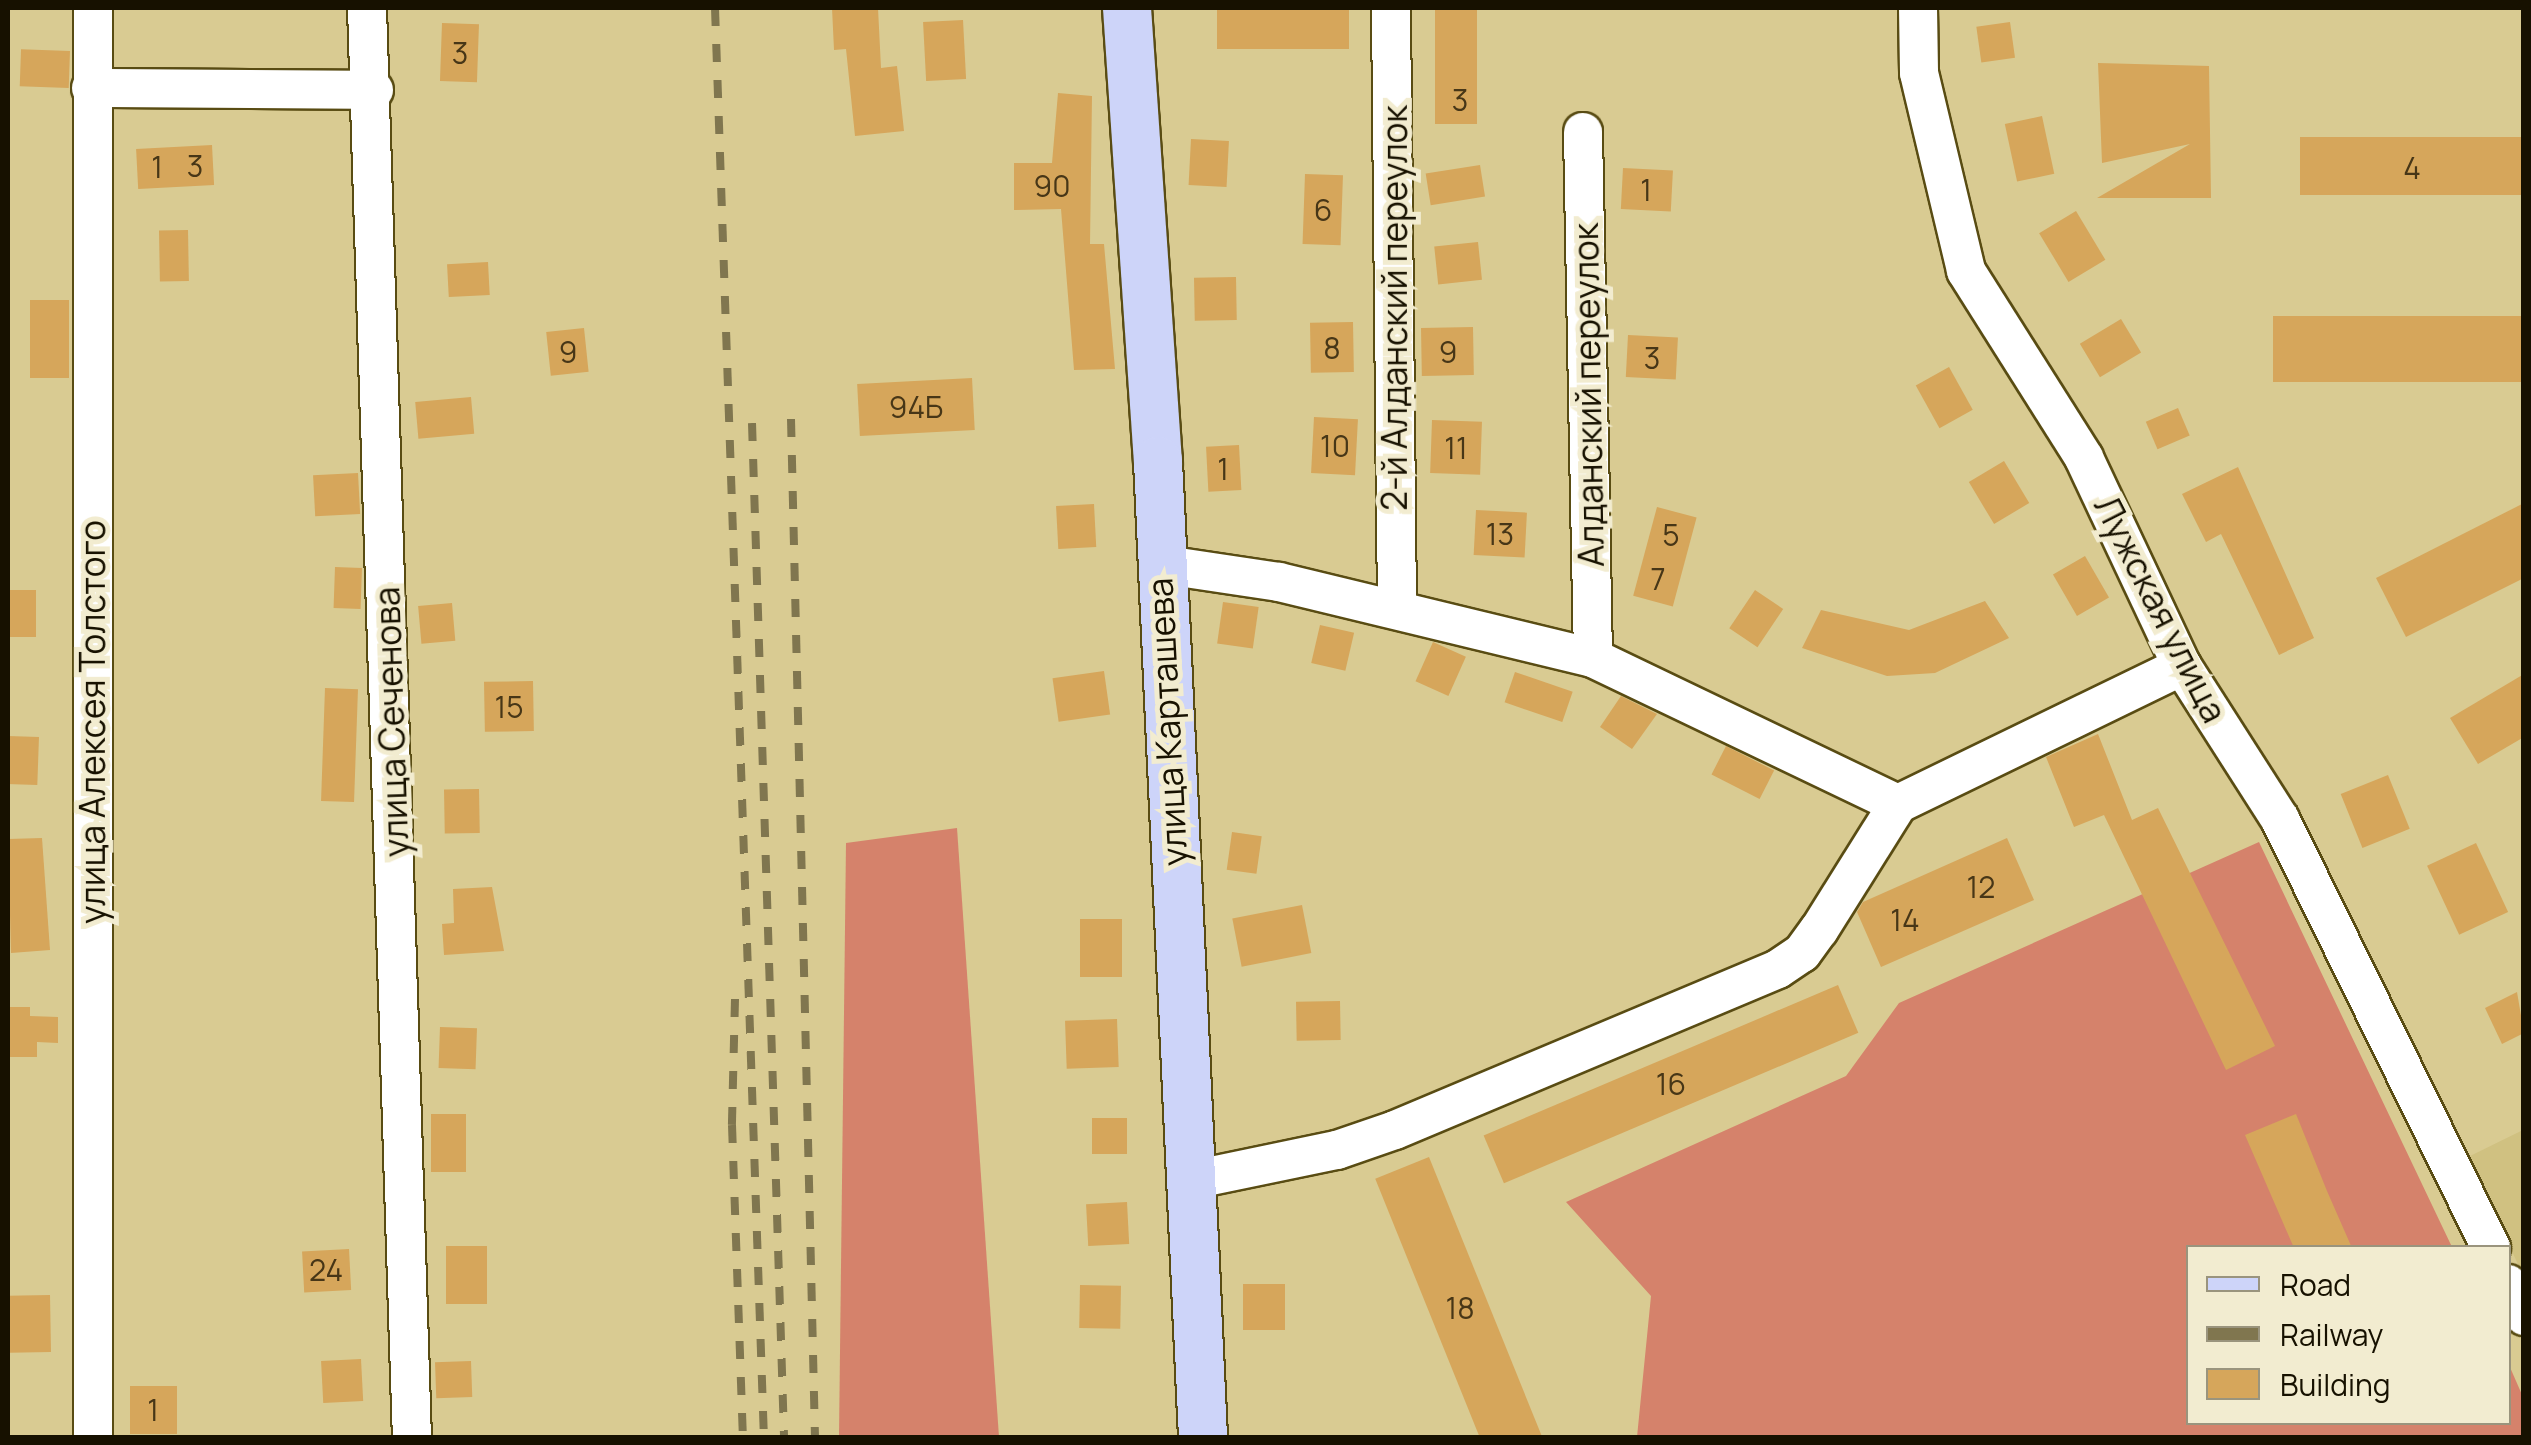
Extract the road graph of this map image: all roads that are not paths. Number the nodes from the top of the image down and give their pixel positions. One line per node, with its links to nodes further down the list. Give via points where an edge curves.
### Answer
1 (93, 8): 6 (street, улица Алексея Толстого)
2 (367, 8): 7 (street, улица Сеченова)
3 (1127, 8): 9 (main road, улица Карташева)
4 (1392, 8): 10 (street, 2-й Алданский переулок)
5 (1918, 8): 12 (street, Лужская улица, via 1918,73 1966,271 2084,458)
6 (92, 88): 7 (street); 18 (street, улица Алексея Толстого)
7 (374, 90): 19 (street, улица Сеченова)
8 (1583, 132): 11 (street, Алданский переулок)
9 (1160, 564): 10 (street); 14 (main road, улица Карташева)
10 (1396, 609): 11 (street)
11 (1593, 658): 13 (street)
12 (2182, 666): 13 (street); 15 (street, Лужская улица, via 2280,819)
13 (1898, 804): 14 (street, via 1802,953 1778,969 1395,1130 1337,1150)
14 (1187, 1181): 20 (main road, улица Карташева)
15 (2490, 1245)
16 (2511, 1290): 17 (street)
17 (2524, 1316)
18 (93, 1438)
19 (412, 1438)
20 (1202, 1438)

